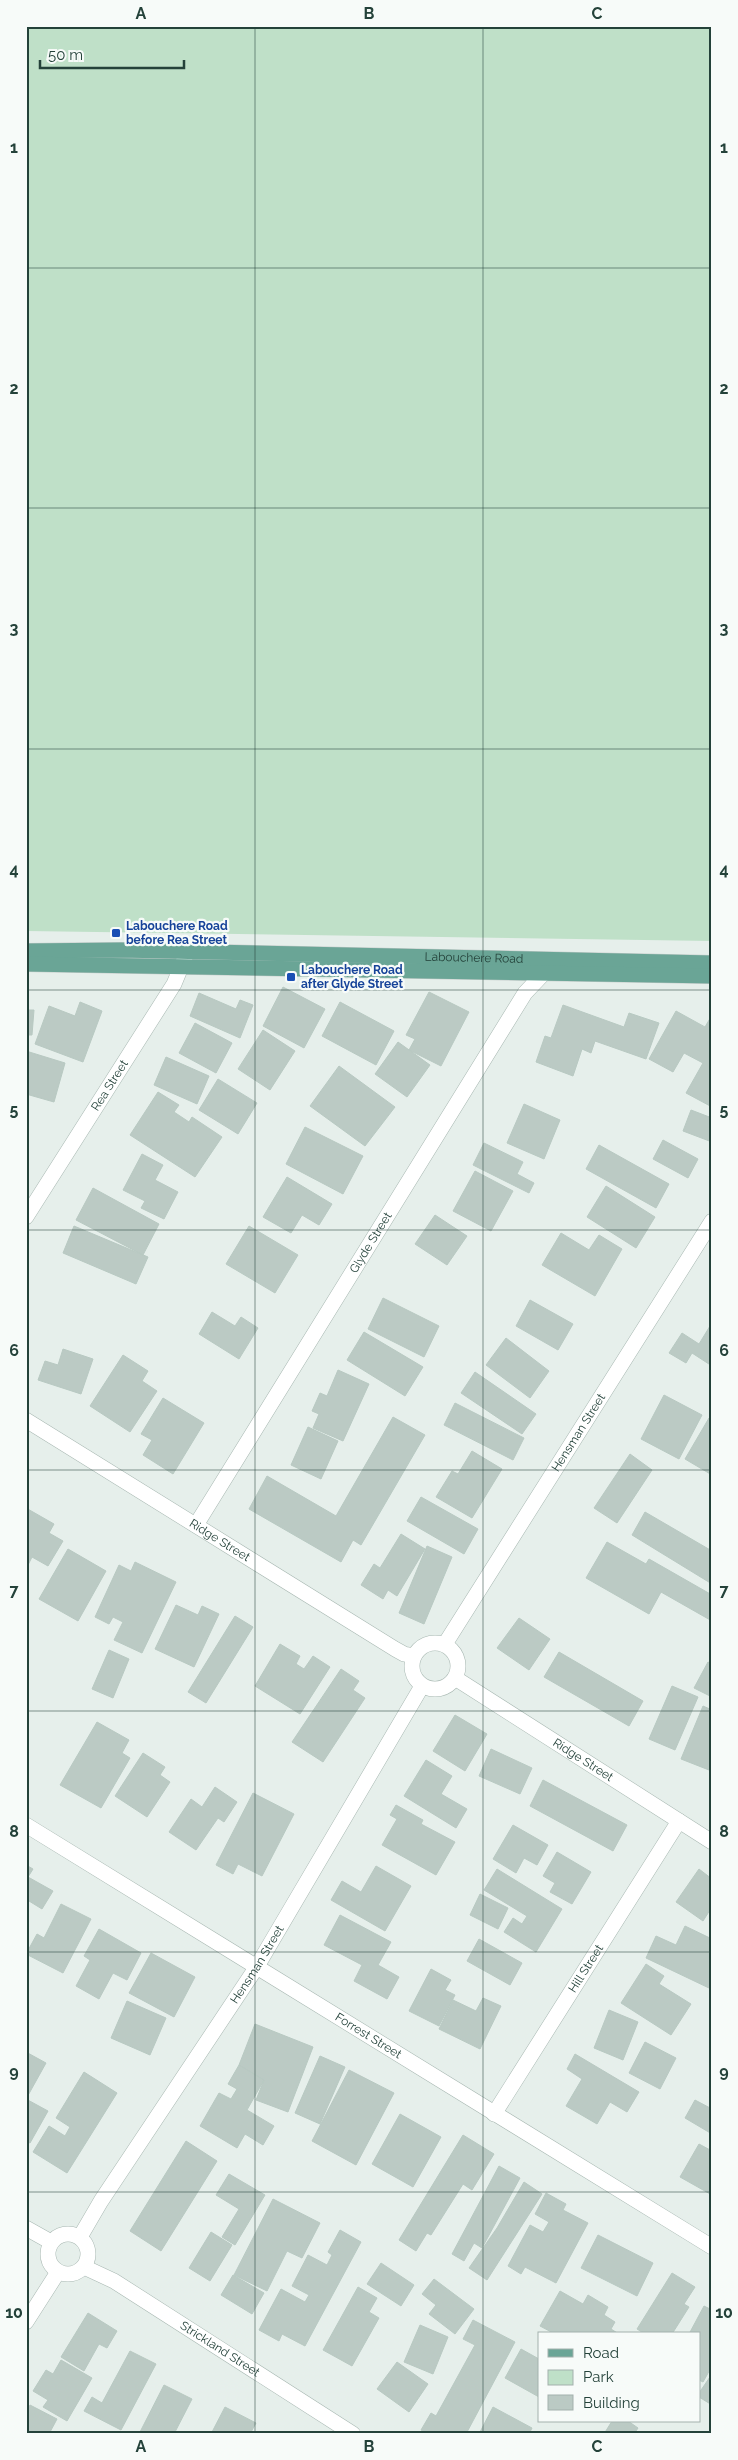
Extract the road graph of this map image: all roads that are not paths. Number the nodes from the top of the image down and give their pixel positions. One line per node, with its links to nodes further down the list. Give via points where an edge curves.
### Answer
1 (26, 951): 2 (main road, Labouchere Road)
2 (184, 959): 4 (main road, Labouchere Road); 5 (main road, Labouchere Road); 7 (street, Rea Street, via 174,984)
3 (712, 963): 5 (main road, Labouchere Road)
4 (26, 964)
5 (545, 966): 6 (main road, Labouchere Road); 10 (street, Glyde Street)
6 (712, 976)
7 (26, 1217)
8 (712, 1221): 11 (street, Hensman Street)
9 (26, 1420): 10 (street, Ridge Street)
10 (196, 1526): 12 (street, Ridge Street, via 400,1652)
11 (445, 1644): 12 (street, via 424,1645); 13 (street, via 454,1652 459,1666)
12 (414, 1656): 14 (street, via 412,1668)
13 (455, 1678): 14 (street, via 442,1688); 15 (street, Ridge Street)
14 (422, 1686): 18 (street, Hensman Street)
15 (679, 1821): 17 (street, Ridge Street); 19 (street, Hill Street)
16 (26, 1825): 18 (street, Forrest Street)
17 (712, 1842)
18 (256, 1968): 19 (street, Forrest Street); 21 (street, Hensman Street)
19 (494, 2114): 23 (street, Forrest Street)
20 (26, 2228): 22 (street)
21 (80, 2237): 22 (street, via 67,2233); 24 (street, via 85,2241 88,2254)
22 (51, 2242): 25 (street, via 48,2255 52,2267)
23 (712, 2247)
24 (84, 2267): 25 (street, via 69,2274); 27 (street, Strickland Street, via 114,2281)
25 (58, 2272): 26 (street)
26 (26, 2322)
27 (353, 2434)

